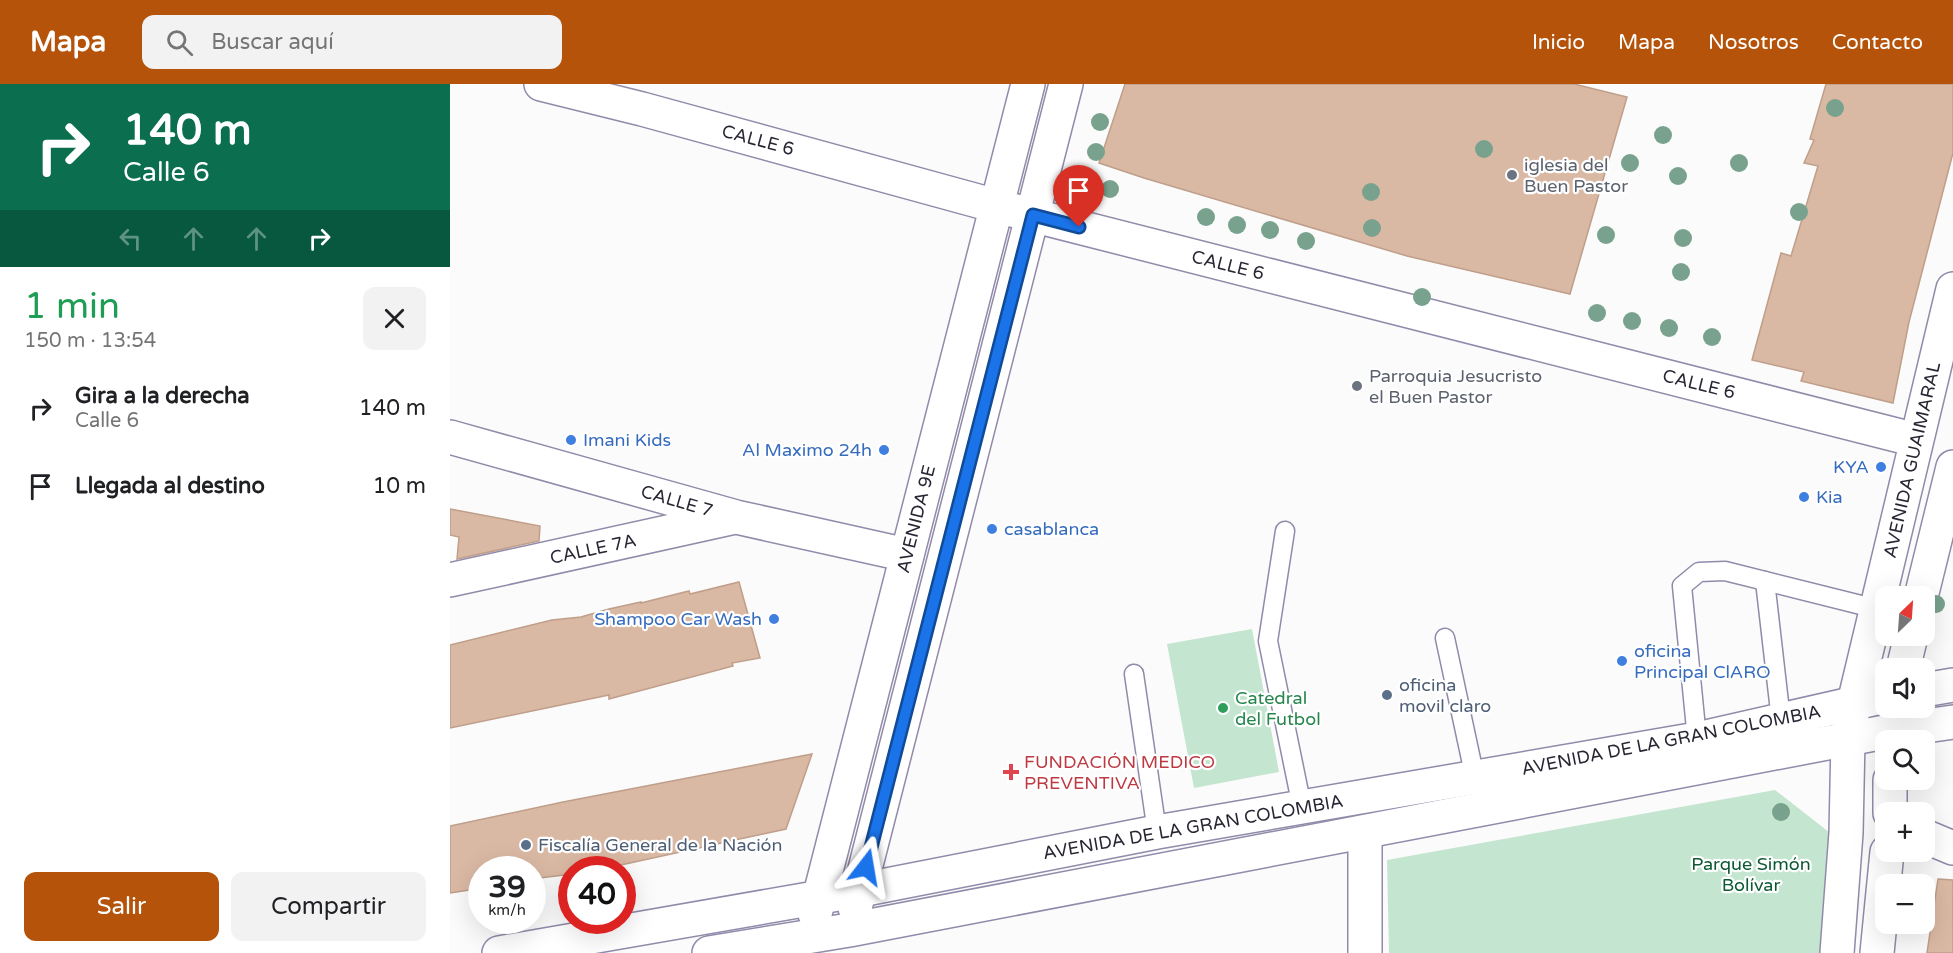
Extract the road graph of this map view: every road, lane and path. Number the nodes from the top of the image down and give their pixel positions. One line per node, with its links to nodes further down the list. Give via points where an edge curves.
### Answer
1 (541, 84): 4 (street, CALLE 6)
2 (1028, 84): 5 (street, AVENIDA 9E)
3 (1066, 84): 6 (street, AVENIDA 9E)
4 (645, 96): 5 (street, CALLE 6)
5 (996, 206): 6 (street, CALLE 6); 13 (street, AVENIDA 9E)
6 (1033, 215): 9 (street, CALLE 6); 38 (street, AVENIDA 9E)
7 (1953, 289): 9 (street, AVENIDA GUAIMARAL)
8 (450, 437): 11 (street, CALLE 7)
9 (1916, 440): 16 (street, AVENIDA GUAIMARAL)
10 (1953, 467): 17 (street)
11 (736, 517): 13 (street, CALLE 7); 14 (street, CALLE 7A)
12 (1285, 531): 32 (lane, via 1268,641)
13 (907, 555): 39 (street, AVENIDA 9E)
14 (450, 580)
15 (1765, 581): 18 (lane); 26 (lane); 29 (lane, via 1725,571 1699,572 1682,586)
16 (1882, 586)
17 (1924, 586)
18 (1875, 608)
19 (1875, 617): 25 (street, AVENIDA GUAIMARAL)
20 (1445, 638): 31 (lane)
21 (1134, 674): 33 (lane)
22 (1953, 685): 23 (street)
23 (1935, 688)
24 (1875, 698): 25 (street, AVENIDA DE LA GRAN COLOMBIA)
25 (1854, 703): 26 (street, AVENIDA DE LA GRAN COLOMBIA); 30 (street, AVENIDA GUAIMARAL)
26 (1781, 720): 29 (street, AVENIDA DE LA GRAN COLOMBIA)
27 (1953, 722): 28 (street, AVENIDA DE LA GRAN COLOMBIA)
28 (1892, 727): 30 (street, AVENIDA DE LA GRAN COLOMBIA)
29 (1697, 739): 31 (street, AVENIDA DE LA GRAN COLOMBIA)
30 (1848, 740): 34 (street, AVENIDA DE LA GRAN COLOMBIA); 45 (street, AVENIDA GUAIMARAL)
31 (1475, 778): 32 (street, AVENIDA DE LA GRAN COLOMBIA)
32 (1302, 807): 33 (street, AVENIDA DE LA GRAN COLOMBIA)
33 (1156, 832): 38 (street, AVENIDA DE LA GRAN COLOMBIA)
34 (1365, 832): 40 (street, AVENIDA DE LA GRAN COLOMBIA); 44 (street)
35 (1935, 841): 36 (street)
36 (1953, 848)
37 (1886, 862): 46 (street)
38 (861, 890): 39 (street, AVENIDA DE LA GRAN COLOMBIA); 40 (street, AVENIDA 9E)
39 (820, 897): 41 (street, AVENIDA 9E); 42 (street, AVENIDA DE LA GRAN COLOMBIA)
40 (846, 942): 41 (street, AVENIDA DE LA GRAN COLOMBIA)
41 (806, 944): 43 (street, AVENIDA DE LA GRAN COLOMBIA)
42 (499, 953)
43 (709, 953)
44 (1365, 953)
45 (1837, 953)
46 (1877, 953)

